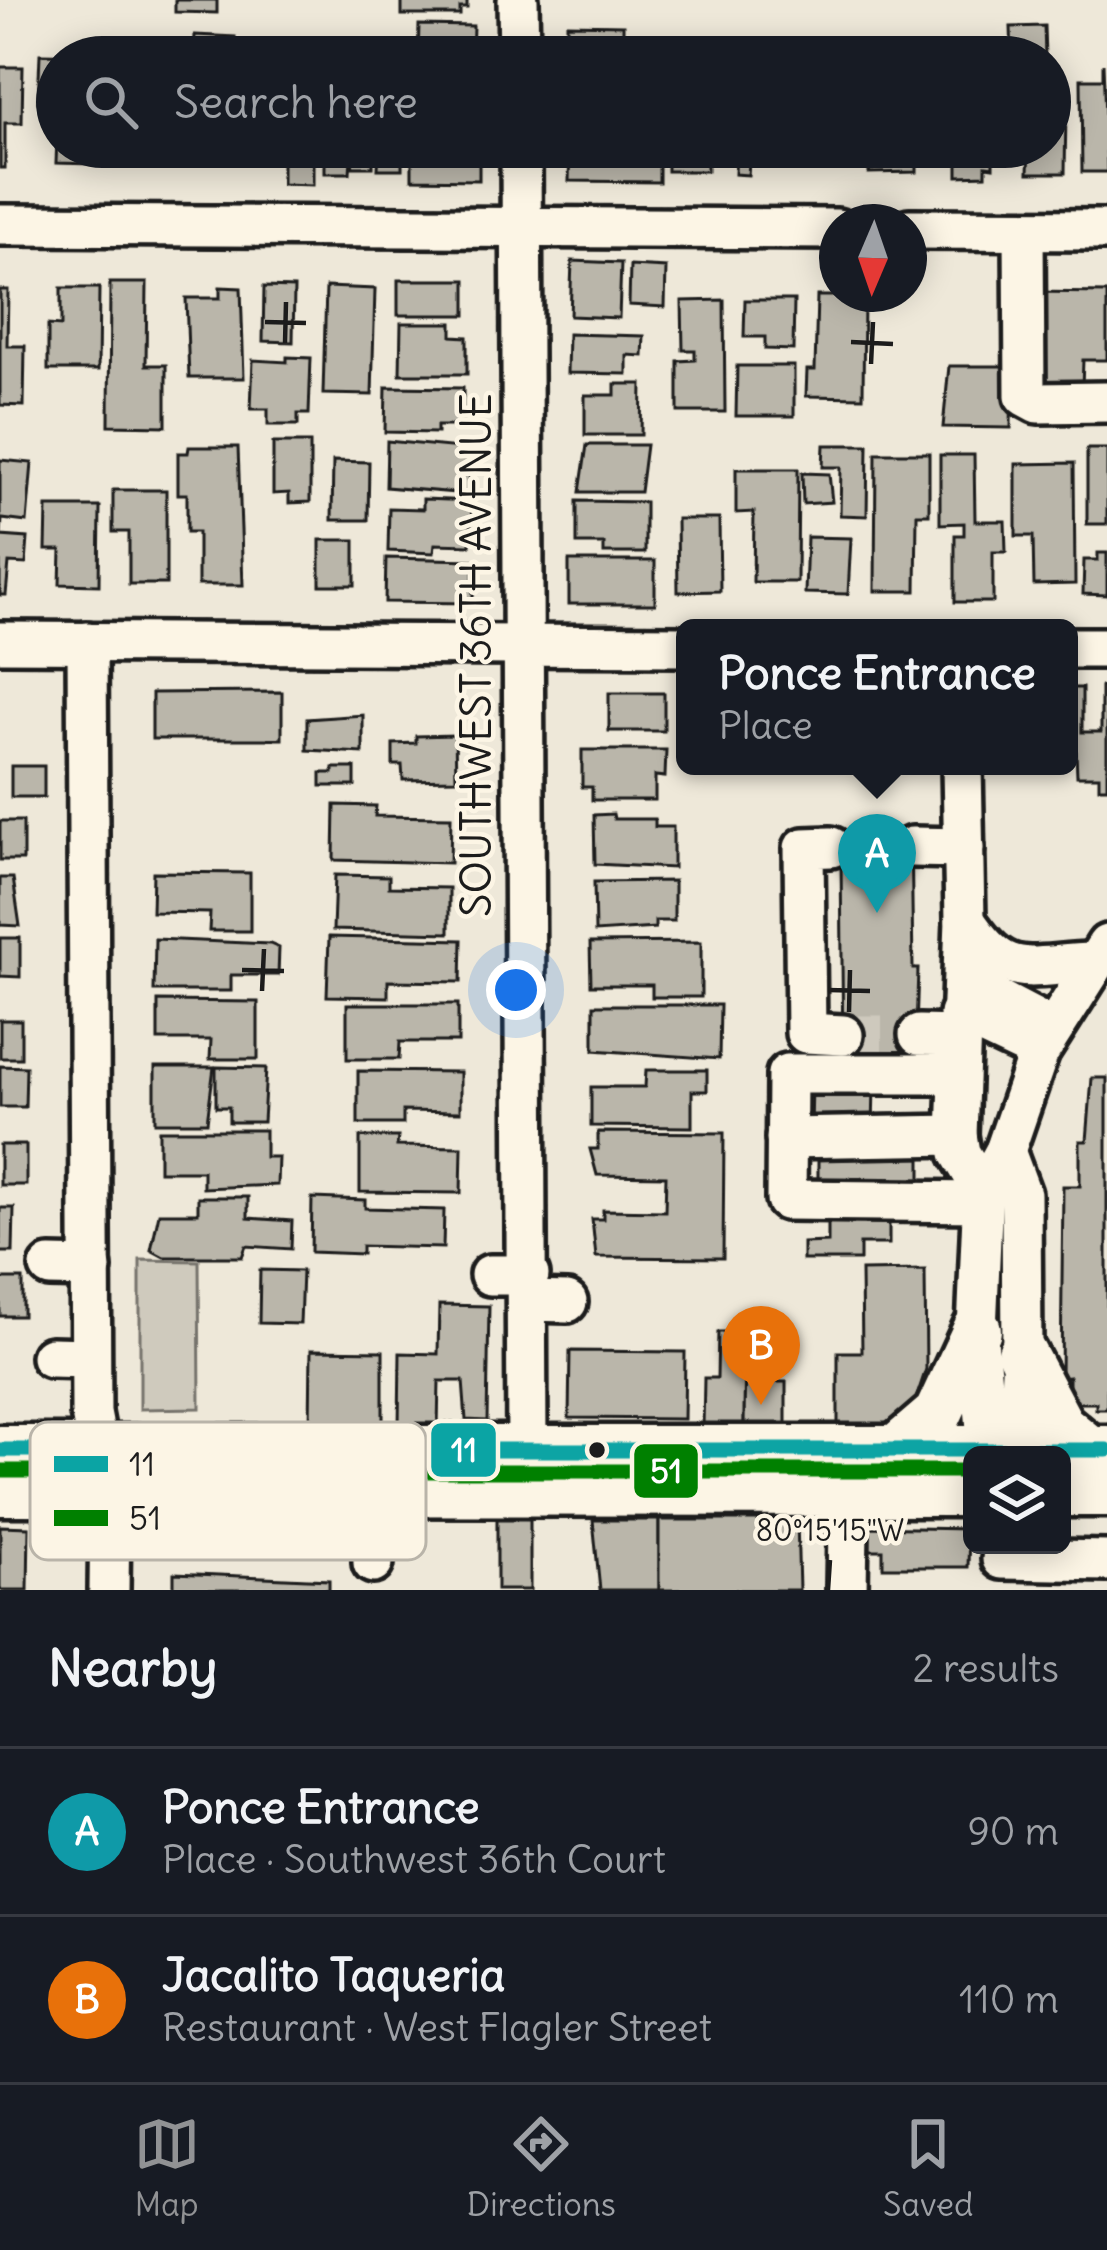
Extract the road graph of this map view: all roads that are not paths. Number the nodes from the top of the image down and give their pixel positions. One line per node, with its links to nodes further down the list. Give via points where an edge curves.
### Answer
1 (518, 0): 2 (street)
2 (519, 36)
3 (521, 168): 5 (street, SOUTHWEST 36TH AVENUE)
4 (0, 225): 5 (street)
5 (522, 228): 6 (street); 13 (street, SOUTHWEST 36TH AVENUE)
6 (819, 229)
7 (927, 230): 8 (street)
8 (1024, 230): 9 (street); 10 (street, via 1025,396 1037,403)
9 (1107, 230)
10 (1107, 402)
11 (0, 642): 12 (street)
12 (87, 642): 13 (street); 30 (street)
13 (524, 644): 14 (street); 39 (street, SOUTHWEST 36TH AVENUE)
14 (676, 646)
15 (962, 775): 18 (street)
16 (831, 847): 22 (street, via 804,848 806,1034)
17 (912, 847): 18 (street)
18 (964, 848): 19 (street)
19 (965, 920): 20 (street, via 986,952 1007,965); 21 (street)
20 (1099, 954): 24 (street)
21 (964, 970): 23 (street); 24 (street)
22 (843, 1035)
23 (947, 1040): 24 (street); 25 (street); 26 (street, via 787,1074)
24 (1046, 1040): 27 (street)
25 (957, 1135): 26 (street); 28 (street)
26 (786, 1138): 28 (street, via 786,1200)
27 (1005, 1151): 28 (street); 32 (street, via 1021,1194)
28 (982, 1196): 31 (street)
29 (50, 1267): 30 (street)
30 (91, 1268): 34 (street)
31 (977, 1330): 36 (street, via 986,1428); 44 (main road, via 938,1414)
32 (1022, 1354): 37 (street, via 1018,1426); 45 (main road, via 1060,1426)
33 (51, 1357): 34 (street)
34 (90, 1358): 35 (street)
35 (96, 1422)
36 (997, 1446)
37 (1005, 1446)
38 (0, 1450): 41 (main road)
39 (527, 1450): 40 (main road); 44 (main road)
40 (426, 1455)
41 (30, 1456)
42 (963, 1456): 44 (main road)
43 (1071, 1461): 45 (main road)
44 (864, 1464): 48 (main road); 50 (main road, via 573,1507); 58 (street)
45 (1101, 1464): 47 (main road)
46 (30, 1485): 49 (main road)
47 (1071, 1486)
48 (963, 1490)
49 (0, 1491)
50 (426, 1496)
51 (107, 1560): 57 (street)
52 (373, 1560): 54 (street)
53 (1107, 1561): 56 (street)
54 (373, 1563)
55 (1002, 1565): 56 (street)
56 (1059, 1575)
57 (109, 1590)
58 (847, 1590)

